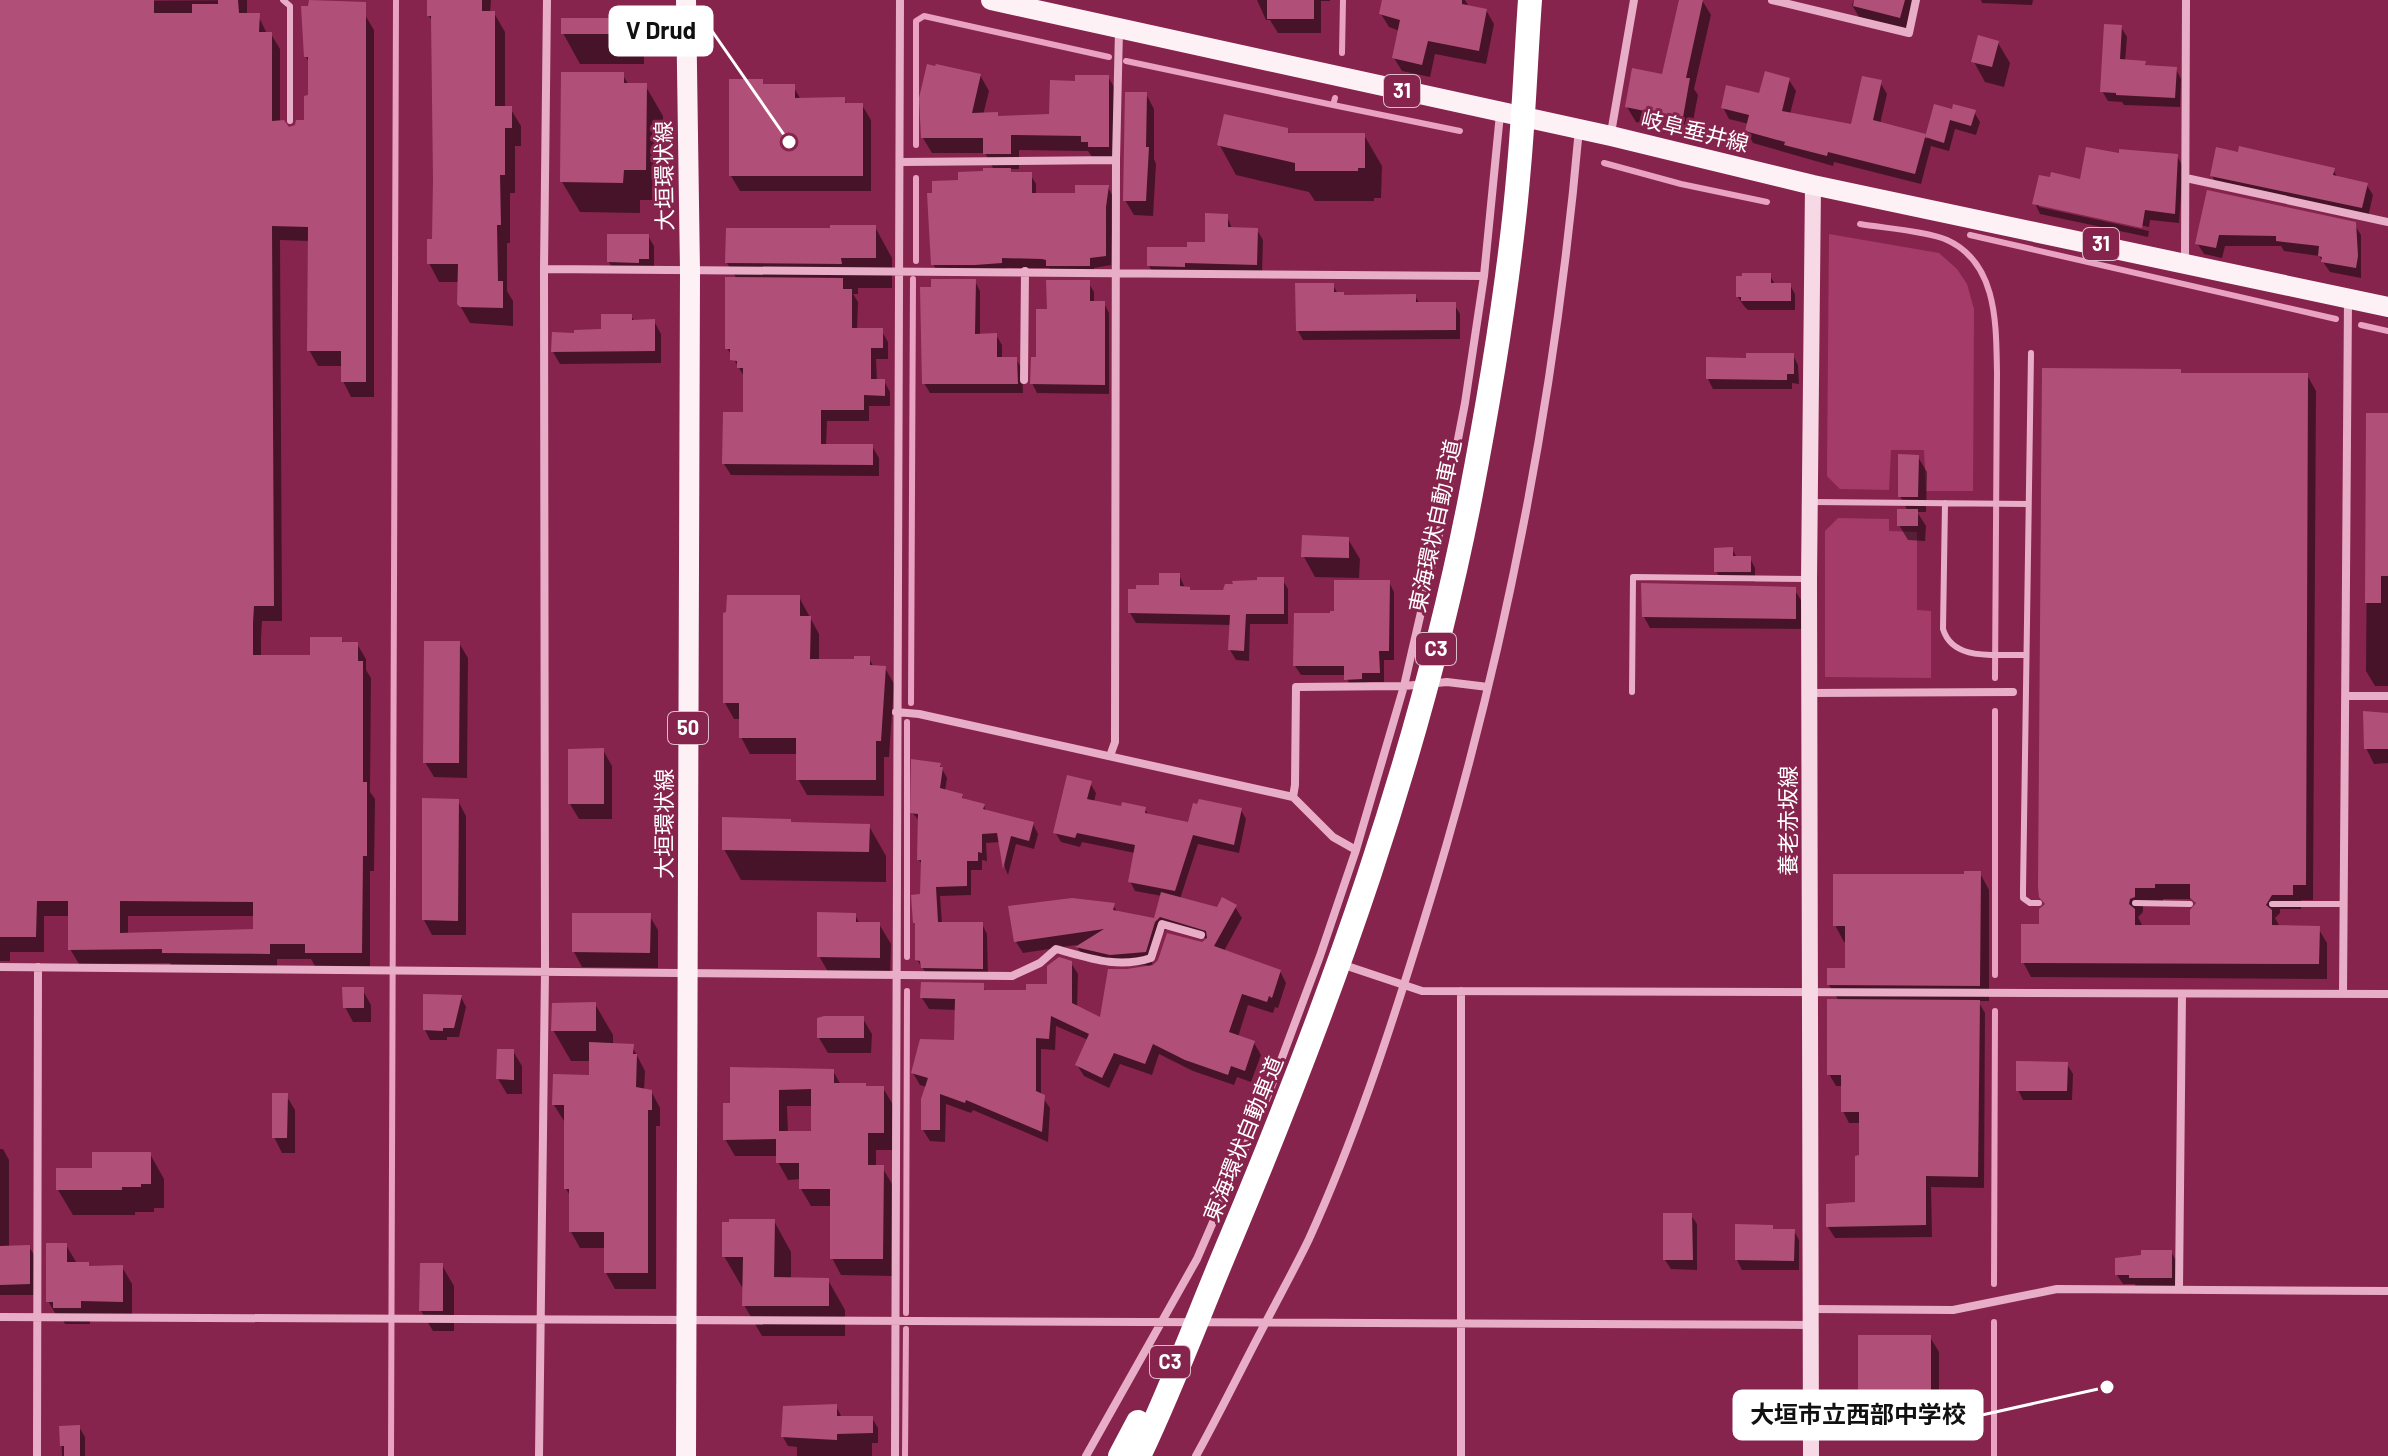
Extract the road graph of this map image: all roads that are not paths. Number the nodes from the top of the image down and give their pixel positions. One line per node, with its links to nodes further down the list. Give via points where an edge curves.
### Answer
1 (283, 0): 13 (lane, via 290,6)
2 (547, 0): 22 (street)
3 (686, 0): 24 (main road, 大垣環状線 / 50)
4 (900, 0): 17 (street)
5 (991, 0): 11 (main road, 岐阜垂井線 / 31)
6 (1530, 0): 66 (highway, 東海環状自動車道 / C3, bridge, via 1519,170 1497,336 1470,501 1432,666 1332,985)
7 (1634, 0): 15 (street)
8 (1772, 0): 9 (street, via 1909,33)
9 (1916, 0)
10 (2186, 0): 18 (street)
11 (1119, 27): 12 (main road, 岐阜垂井線 / 31); 16 (street)
12 (1500, 113): 14 (main road, 岐阜垂井線 / 31); 27 (street)
13 (290, 121)
14 (1579, 129): 15 (main road, 岐阜垂井線 / 31); 38 (street, via 1556,340)
15 (1611, 136): 19 (main road, 岐阜垂井線 / 31)
16 (1116, 160): 17 (street); 26 (street)
17 (901, 162): 23 (street)
18 (2186, 178): 20 (street); 21 (street)
19 (1813, 185): 21 (main road, 岐阜垂井線 / 31); 32 (main road, 養老赤坂線)
20 (2388, 222)
21 (2185, 262): 28 (main road, 岐阜垂井線 / 31)
22 (544, 269): 24 (street); 57 (street)
23 (899, 270): 24 (street); 25 (street); 44 (street)
24 (690, 271): 58 (main road, 大垣環状線 / 50)
25 (1025, 271): 26 (street); 31 (street)
26 (1115, 272): 27 (street); 45 (street, via 1115,742)
27 (1484, 276): 37 (street, via 1443,517)
28 (2348, 298): 29 (main road, 岐阜垂井線 / 31); 42 (street)
29 (2388, 307)
30 (2031, 353): 34 (lane)
31 (1024, 380)
32 (1810, 502): 33 (lane); 35 (main road, 養老赤坂線)
33 (1945, 503): 34 (lane); 36 (lane, via 1947,641 1956,650)
34 (2028, 504): 36 (lane)
35 (1809, 579): 39 (lane, via 1633,577); 41 (main road, 養老赤坂線)
36 (2025, 655): 48 (lane, via 2023,898)
37 (1404, 686): 38 (street, via 1447,682); 46 (street, via 1296,687); 47 (street)
38 (1488, 687): 60 (street)
39 (1632, 692)
40 (2013, 692): 41 (street)
41 (1809, 693): 62 (main road, 養老赤坂線)
42 (2346, 696): 43 (street); 52 (street)
43 (2388, 696)
44 (896, 712): 45 (street); 59 (street)
45 (1110, 756): 46 (street)
46 (1293, 797): 47 (street, via 1333,837)
47 (1356, 850): 54 (street)
48 (2039, 903)
49 (2135, 903): 50 (lane)
50 (2190, 904)
51 (2272, 904): 52 (lane)
52 (2344, 904): 64 (street)
53 (1201, 935): 59 (street, via 1162,924 1151,958 1135,963 1114,964 1056,949 1012,976)
54 (1320, 956): 60 (street); 75 (street, via 1241,1160)
55 (0, 967): 56 (street)
56 (38, 967): 57 (street); 70 (street)
57 (545, 971): 58 (street); 72 (street)
58 (688, 973): 59 (street); 73 (main road, 大垣環状線 / 50)
59 (895, 974): 74 (street)
60 (1404, 986): 61 (street); 76 (street, via 1308,1240)
61 (1461, 991): 62 (street); 77 (street)
62 (1811, 993): 63 (street); 71 (main road, 養老赤坂線)
63 (2182, 994): 64 (street); 67 (street)
64 (2343, 994): 65 (street)
65 (2388, 994)
66 (1219, 1267): 83 (highway, 東海環状自動車道 / C3, bridge); 84 (highway, 東海環状自動車道 / C3, bridge)
67 (2179, 1289): 68 (street); 71 (street, via 2057,1289 1953,1310)
68 (2388, 1291)
69 (0, 1317): 70 (street)
70 (38, 1317): 72 (street); 78 (street)
71 (1812, 1317): 77 (street); 87 (main road, 養老赤坂線)
72 (540, 1320): 73 (street); 79 (street)
73 (686, 1321): 74 (street); 80 (main road, 大垣環状線 / 50)
74 (896, 1321): 75 (street); 81 (street)
75 (1163, 1322): 76 (street); 82 (street)
76 (1266, 1322): 77 (street); 85 (street)
77 (1461, 1322): 86 (street)
78 (37, 1456)
79 (539, 1456)
80 (686, 1456)
81 (895, 1456)
82 (1086, 1456)
83 (1120, 1456)
84 (1139, 1456)
85 (1196, 1456)
86 (1461, 1456)
87 (1811, 1456)

